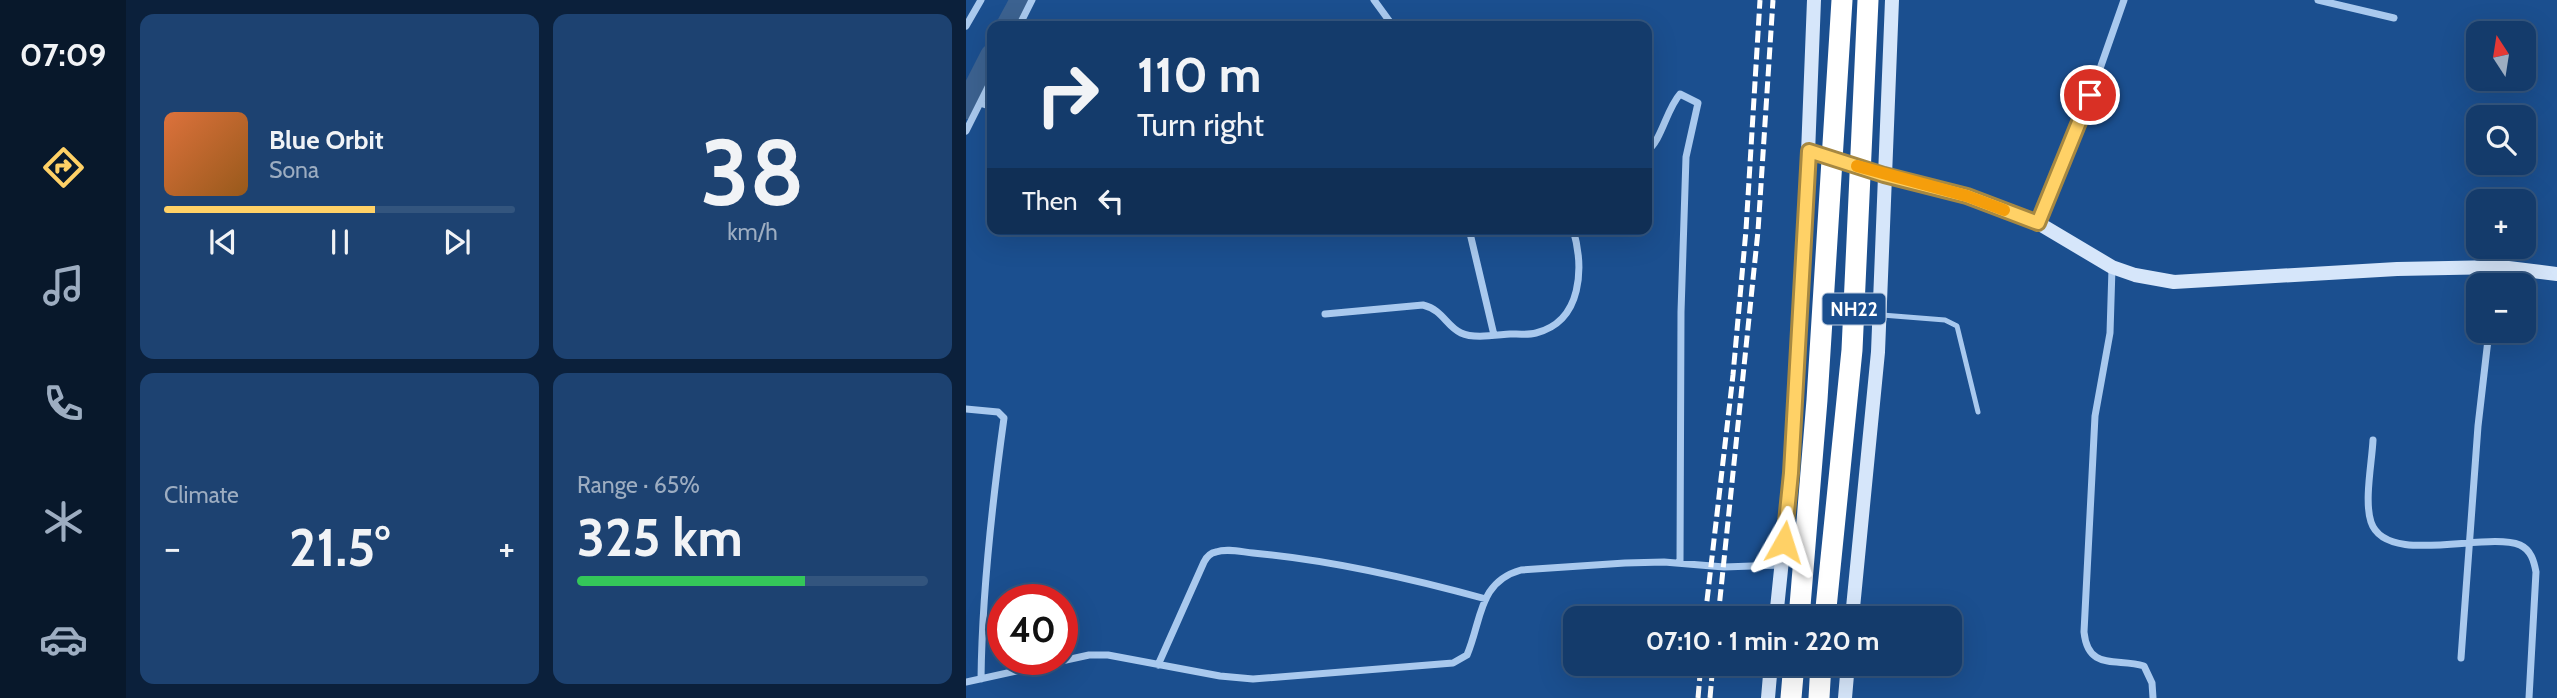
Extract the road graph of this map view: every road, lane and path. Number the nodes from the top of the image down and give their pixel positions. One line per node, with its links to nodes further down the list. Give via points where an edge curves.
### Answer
1 (981, 0): 13 (street)
2 (1032, 0): 11 (street)
3 (1374, 0): 12 (street)
4 (1814, 0): 19 (street)
5 (1842, 0): 40 (highway, NH22, bridge)
6 (1868, 0): 41 (highway, NH22, bridge, via 1852,350)
7 (1892, 0): 20 (street)
8 (2124, 0): 21 (street)
9 (2318, 0): 10 (street)
10 (2394, 19)
11 (1022, 21)
12 (1389, 21)
13 (966, 26)
14 (987, 89): 15 (street)
15 (980, 103): 16 (street); 17 (street)
16 (987, 105)
17 (966, 129)
18 (1652, 147): 36 (street, via 1680,94 1698,103 1686,157)
19 (1809, 151): 20 (street); 37 (street)
20 (1884, 175): 21 (street, via 1967,196); 29 (street)
21 (2038, 223): 24 (street)
22 (1470, 235): 30 (street)
23 (1574, 235): 30 (street, via 1579,284 1566,315 1535,333)
24 (2112, 267): 25 (street, via 2174,282); 55 (street, via 2110,333 2095,416 2084,632 2086,647 2094,657 2144,666)
25 (2500, 267): 26 (street); 27 (street)
26 (2499, 273)
27 (2557, 274)
28 (1325, 314): 30 (street, via 1423,305 1433,307 1462,333)
29 (1879, 314): 33 (lane, via 1945,320 1957,326); 42 (street)
30 (1494, 335)
31 (2488, 343): 35 (street)
32 (966, 409): 49 (street, via 998,412 1004,418 981,634)
33 (1978, 412)
34 (2373, 440): 35 (street, via 2371,520 2377,533 2391,542)
35 (2469, 544): 43 (street); 56 (street, via 2520,545 2533,557)
36 (1679, 563): 37 (street); 38 (street, via 1521,570 1502,577)
37 (1782, 565): 39 (street)
38 (1486, 599): 44 (street, via 1467,655 1452,663 1253,678); 44 (street, via 1337,565 1220,551 1208,555 1204,562)
39 (1777, 606)
40 (1800, 606)
41 (1826, 606)
42 (1853, 606)
43 (2461, 658)
44 (1158, 665): 49 (street, via 1089,655)
45 (1770, 676): 51 (street)
46 (1793, 676): 52 (highway)
47 (1820, 676): 53 (highway)
48 (1847, 676): 54 (street)
49 (981, 679): 50 (street)
50 (966, 682)
51 (1768, 698)
52 (1791, 698)
53 (1818, 698)
54 (1845, 698)
55 (2153, 698)
56 (2529, 698)

